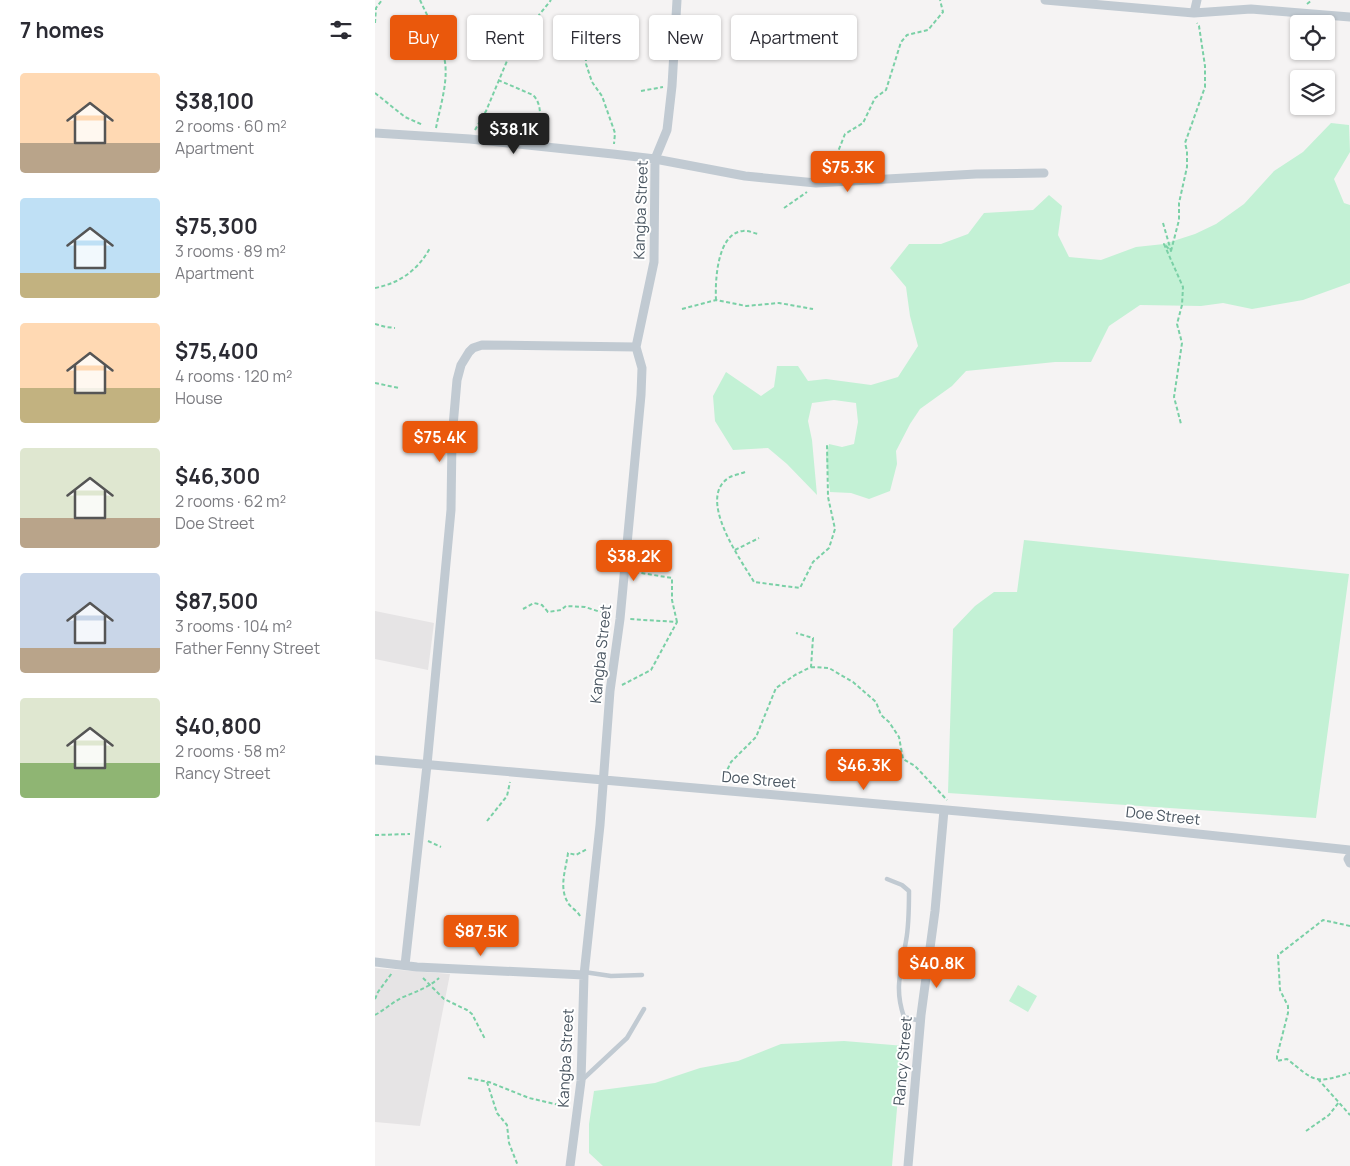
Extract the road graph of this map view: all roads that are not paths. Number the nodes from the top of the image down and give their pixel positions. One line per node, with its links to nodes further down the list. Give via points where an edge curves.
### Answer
1 (677, 0): 7 (street, Kangba Street, via 667,130)
2 (1045, 0): 4 (street)
3 (1197, 0): 4 (street)
4 (1190, 13): 5 (street, via 1251,9)
5 (1350, 17)
6 (375, 133): 7 (street, via 426,132)
7 (655, 159): 8 (street, via 745,176 819,183); 9 (street, Kangba Street, via 654,262)
8 (1044, 173)
9 (635, 347): 11 (street, via 482,345 473,348 461,365 452,438 451,510); 12 (street, Kangba Street, via 642,368 641,395)
10 (375, 760): 11 (street, Doe Street)
11 (427, 765): 12 (street, Doe Street); 19 (street)
12 (603, 781): 13 (street, Doe Street); 20 (street, Kangba Street)
13 (944, 810): 14 (street, Doe Street); 23 (street, Rancy Street)
14 (1350, 850)
15 (1350, 856): 16 (street)
16 (1350, 863)
17 (887, 879): 23 (lane, via 909,891 899,1002 904,1017)
18 (375, 962): 19 (street)
19 (403, 965): 20 (street)
20 (584, 974): 21 (lane); 24 (street, Kangba Street)
21 (642, 975)
22 (644, 1009): 24 (lane, via 627,1038)
23 (921, 1020): 26 (street, Rancy Street)
24 (581, 1081): 25 (street, Kangba Street)
25 (570, 1166)
26 (908, 1166)

